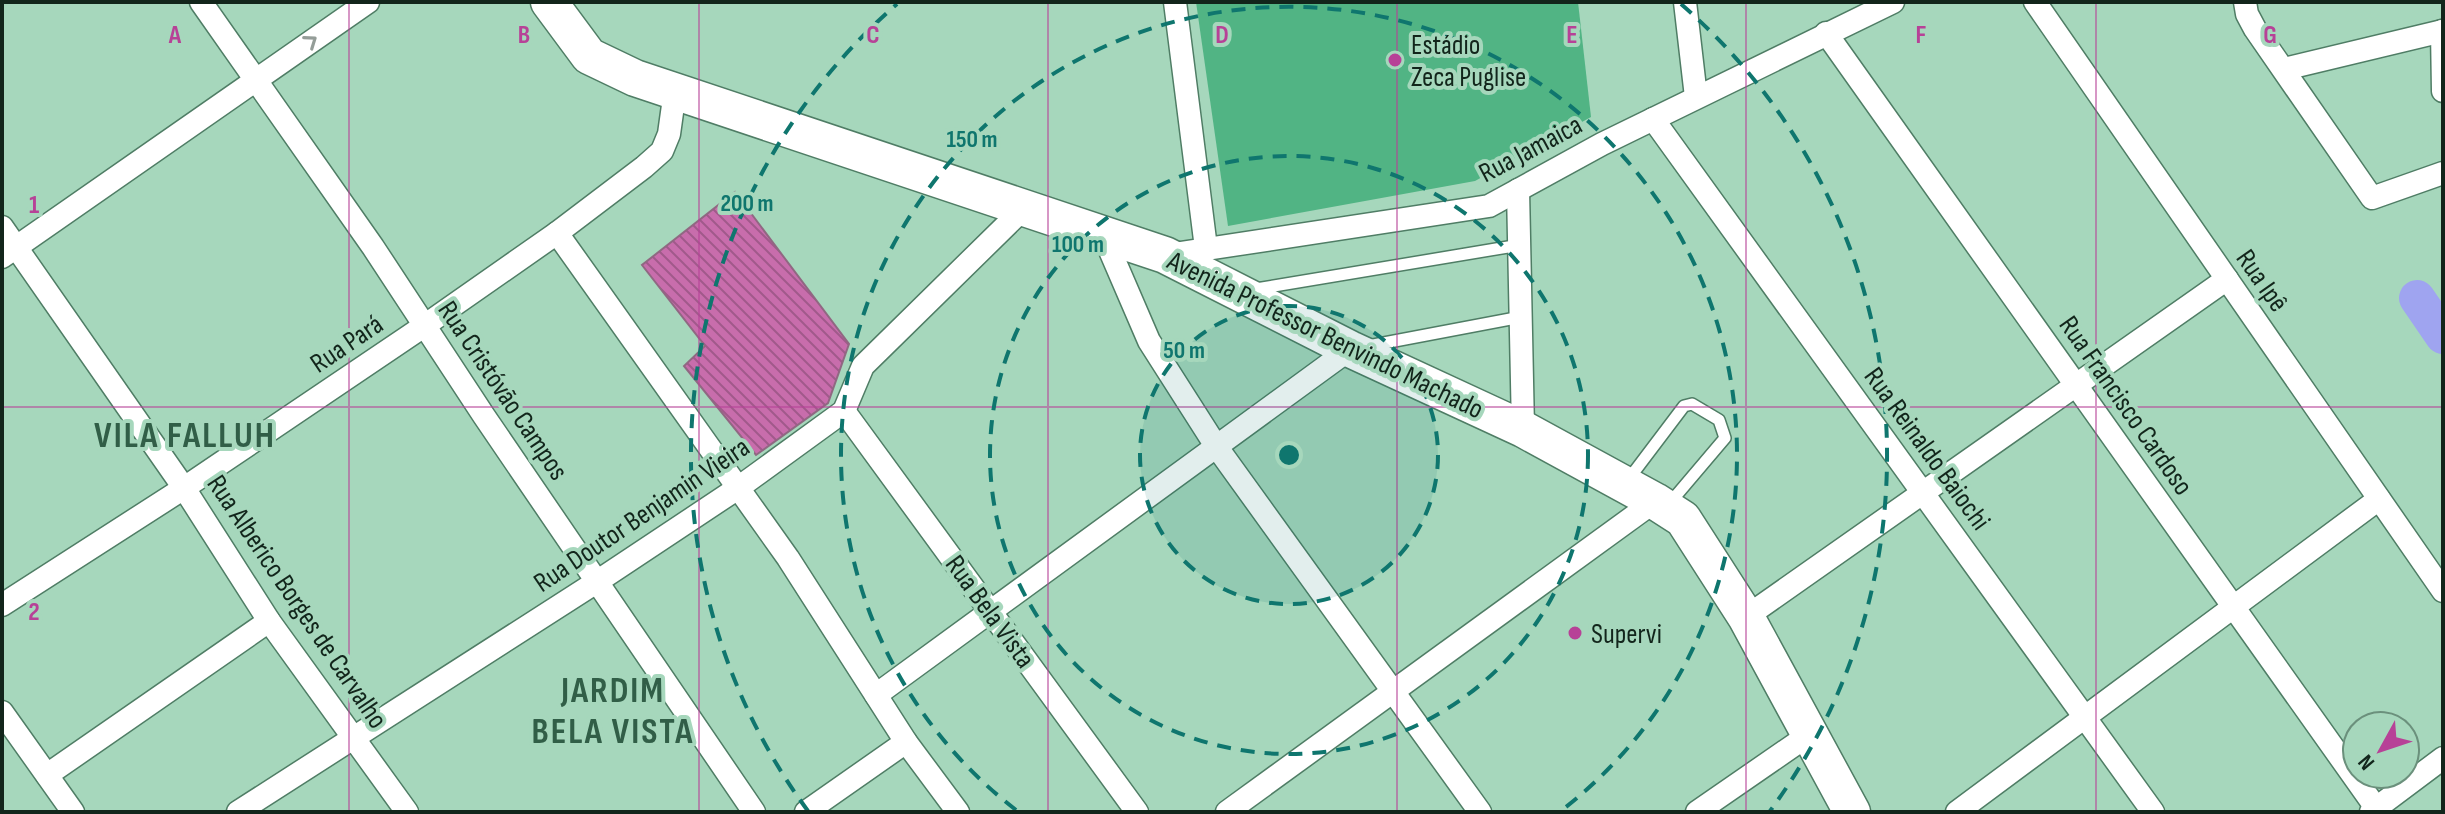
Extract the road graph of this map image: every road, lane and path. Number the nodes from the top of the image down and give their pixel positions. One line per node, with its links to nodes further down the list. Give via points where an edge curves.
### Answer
1 (201, 2): 12 (street, Rua Cristóvão Campos)
2 (368, 2): 12 (street, one-way to 2)
3 (549, 2): 13 (main road, Avenida Professor Benvindo Machado, via 589,56)
4 (1175, 2): 24 (street)
5 (1685, 2): 15 (street)
6 (1893, 2): 10 (street, Rua Jamaica)
7 (2035, 2): 27 (street, Rua Ipê)
8 (2245, 2): 11 (street, via 2255,29)
9 (2442, 31): 11 (street); 14 (street)
10 (1826, 33): 15 (street, Rua Jamaica); 32 (street, Rua Francisco Cardoso)
11 (2284, 69): 17 (street, via 2372,198)
12 (255, 80): 25 (street); 30 (street, Rua Cristóvão Campos)
13 (675, 91): 19 (main road, Avenida Professor Benvindo Machado); 22 (street, Rua Pará, via 662,151)
14 (2443, 91)
15 (1696, 97): 16 (street, Rua Jamaica)
16 (1653, 119): 18 (street, Rua Jamaica); 38 (street, Rua Reinaldo Baiochi)
17 (2443, 173)
18 (1518, 190): 23 (street); 24 (street, Rua Jamaica, via 1489,206)
19 (1025, 207): 21 (main road, Avenida Professor Benvindo Machado); 33 (street, via 863,366)
20 (2, 227): 25 (street, Rua Alberico Borges de Carvalho)
21 (1102, 232): 26 (main road, Avenida Professor Benvindo Machado); 35 (street, via 1149,341)
22 (557, 233): 30 (street, Rua Pará); 37 (street)
23 (1520, 245): 28 (lane); 29 (street)
24 (1206, 248): 26 (street, Rua Jamaica)
25 (9, 252): 36 (street, Rua Alberico Borges de Carvalho)
26 (1165, 255): 28 (main road, Avenida Professor Benvindo Machado)
27 (2227, 279): 32 (street); 40 (street, Rua Ipê)
28 (1239, 292): 31 (main road, Avenida Professor Benvindo Machado)
29 (1521, 317): 31 (lane); 34 (street)
30 (424, 326): 36 (street, Rua Pará); 41 (street, Rua Cristóvão Campos)
31 (1350, 349): 34 (main road, Avenida Professor Benvindo Machado); 35 (street)
32 (2076, 385): 38 (street); 44 (street, Rua Francisco Cardoso)
33 (844, 411): 37 (street, Rua Doutor Benjamin Vieira); 45 (street, Rua Bela Vista)
34 (1523, 429): 39 (main road, Avenida Professor Benvindo Machado)
35 (1216, 446): 45 (street); 48 (street)
36 (184, 488): 43 (street, Rua Pará); 47 (street, Rua Alberico Borges de Carvalho)
37 (738, 488): 41 (street, Rua Doutor Benjamin Vieira); 49 (street)
38 (1923, 493): 46 (street); 51 (street, Rua Reinaldo Baiochi)
39 (1648, 498): 39 (lane, via 1725,438 1719,420 1692,404 1684,406 1665,428); 46 (main road, Avenida Professor Benvindo Machado, via 1683,519); 48 (street)
40 (2379, 499): 42 (street, Rua Ipê); 44 (street)
41 (598, 581): 53 (street, Rua Doutor Benjamin Vieira); 61 (street, Rua Cristóvão Campos)
42 (2443, 591)
43 (2, 605)
44 (2233, 607): 51 (street); 57 (street, Rua Francisco Cardoso)
45 (992, 612): 49 (street); 64 (street, Rua Bela Vista)
46 (1746, 617): 52 (main road, Avenida Professor Benvindo Machado)
47 (269, 621): 53 (street, Rua Alberico Borges de Carvalho); 56 (street)
48 (1392, 691): 65 (street); 66 (street)
49 (876, 695): 54 (street)
50 (2, 712): 56 (street)
51 (2085, 717): 69 (street); 70 (street, Rua Reinaldo Baiochi)
52 (1810, 734): 67 (street); 68 (main road, Avenida Professor Benvindo Machado)
53 (355, 738): 59 (street, Rua Doutor Benjamin Vieira); 60 (street, Rua Alberico Borges de Carvalho)
54 (906, 742): 62 (street); 63 (street)
55 (2443, 758): 57 (street)
56 (47, 775): 58 (street)
57 (2375, 811)
58 (73, 812)
59 (238, 812)
60 (407, 812)
61 (754, 812)
62 (806, 812)
63 (958, 812)
64 (1137, 812)
65 (1227, 812)
66 (1480, 812)
67 (1697, 812)
68 (1852, 812)
69 (1957, 812)
70 (2153, 812)

